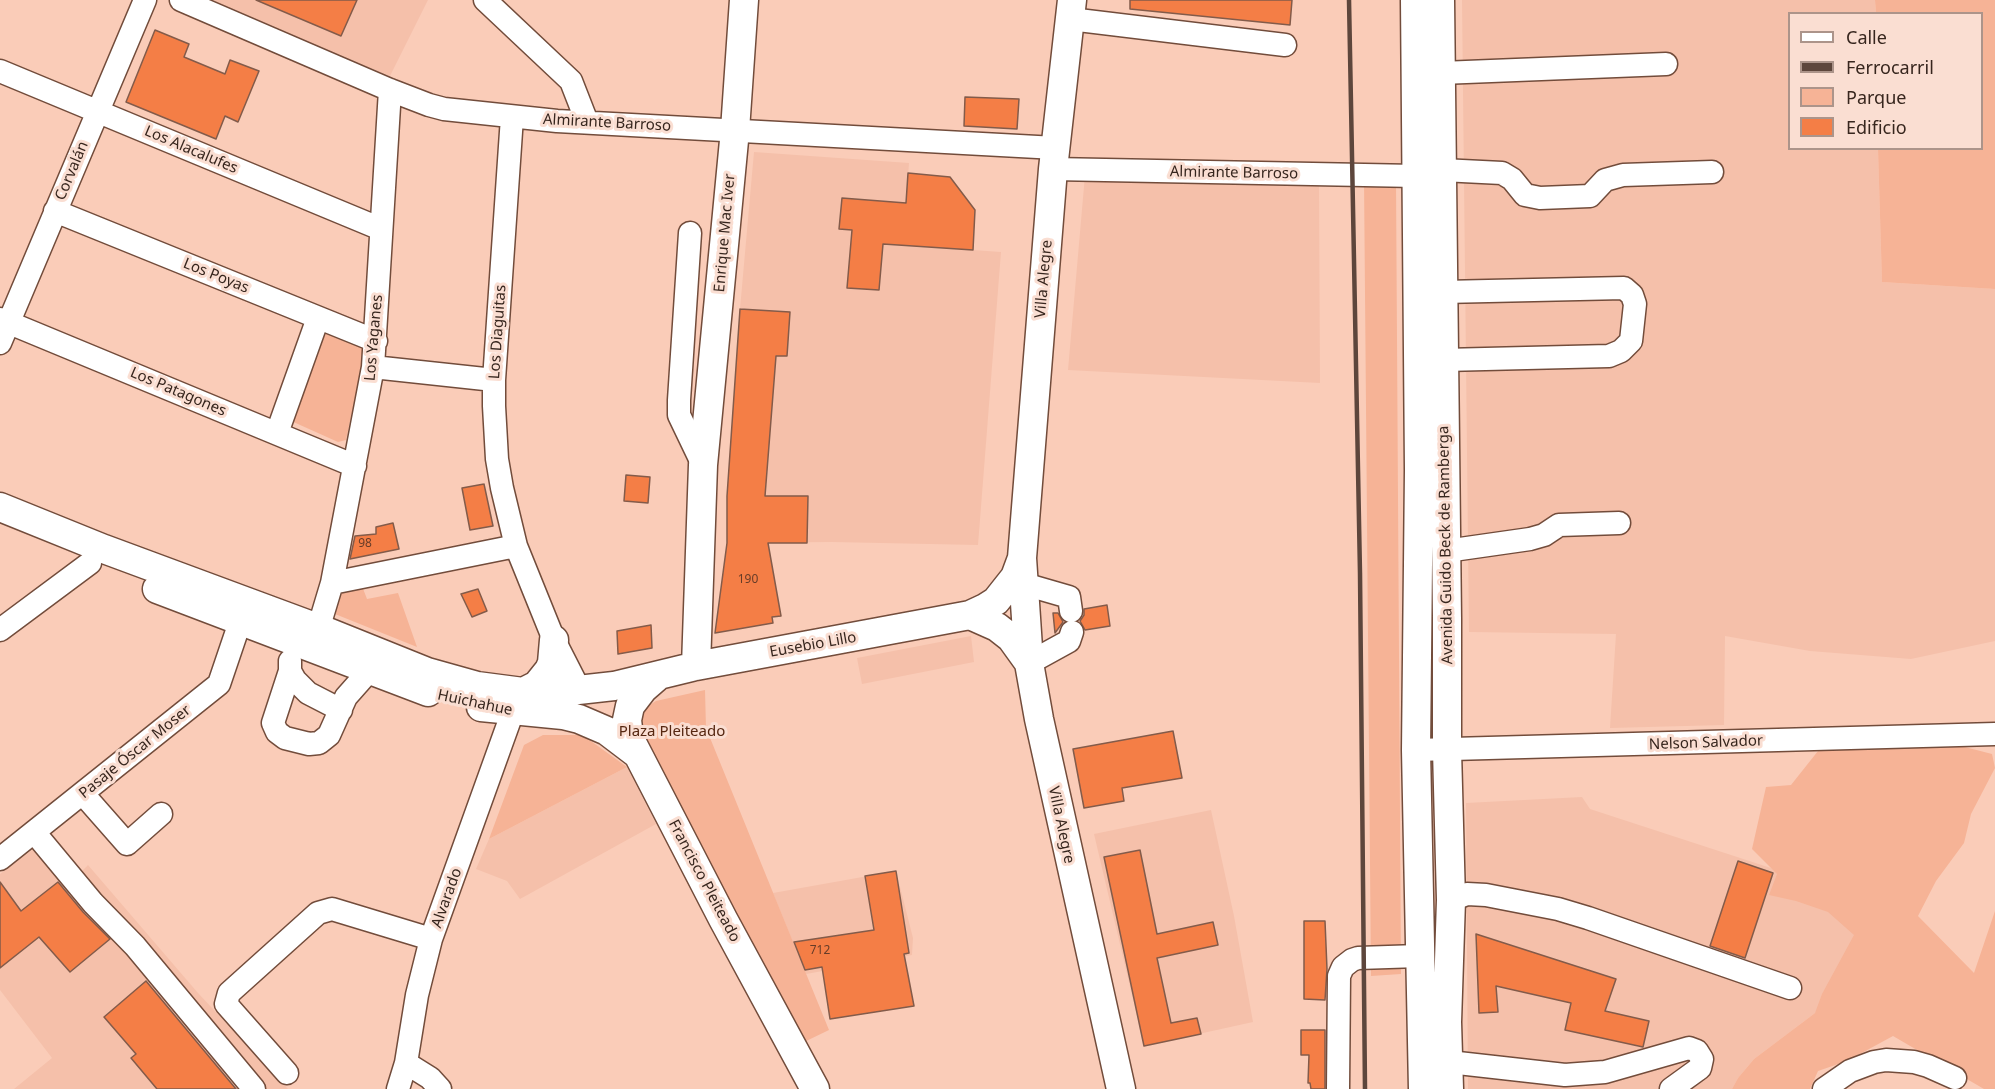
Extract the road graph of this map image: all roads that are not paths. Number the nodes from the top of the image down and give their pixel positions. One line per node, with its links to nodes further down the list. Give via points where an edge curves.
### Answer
1 (145, 0): 13 (street, Corvalán)
2 (181, 0): 12 (street, Almirante Barroso)
3 (485, 0): 15 (street, via 571,81)
4 (744, 0): 16 (main road, Enrique Mac Iver)
5 (1415, 0): 18 (main road, Avenida Guido Beck de Ramberga)
6 (1440, 0): 11 (main road, Avenida Guido Beck de Ramberga)
7 (1071, 9): 8 (street); 17 (main road, Villa Alegre)
8 (1285, 45)
9 (1666, 64): 11 (street)
10 (0, 71): 13 (street, Los Alacalufes)
11 (1441, 73): 18 (main road, Avenida Guido Beck de Ramberga)
12 (390, 90): 14 (street, Almirante Barroso, via 444,109); 21 (street, Los Yaganes)
13 (98, 111): 20 (street, Corvalán); 21 (street, Los Alacalufes)
14 (512, 117): 15 (street, Almirante Barroso); 29 (street, Los Diaguitas)
15 (586, 122): 16 (street, Almirante Barroso)
16 (735, 130): 17 (street, Almirante Barroso); 32 (main road, Enrique Mac Iver)
17 (1054, 159): 18 (street, Almirante Barroso); 39 (main road, Villa Alegre)
18 (1433, 165): 19 (street, Almirante Barroso, via 1502,173 1525,195 1540,198 1590,196 1605,180 1623,175); 23 (main road, Avenida Guido Beck de Ramberga, via 1431,183 1442,201); 55 (main road, Avenida Guido Beck de Ramberga, via 1419,470)
19 (1712, 171)
20 (56, 211): 24 (street, Los Poyas); 25 (street, Corvalán)
21 (381, 229): 26 (street, Los Yaganes)
22 (690, 233): 32 (street, Enrique Mac Iver, via 679,415)
23 (1443, 292): 27 (main road, Avenida Guido Beck de Ramberga); 27 (street, via 1624,288 1635,304 1631,341 1609,356)
24 (318, 318): 26 (street, Los Poyas); 30 (street)
25 (3, 328): 30 (street, Los Patagones)
26 (376, 341): 28 (street, Los Yaganes)
27 (1444, 360): 37 (main road, Avenida Guido Beck de Ramberga)
28 (373, 367): 29 (street); 31 (street, Los Yaganes)
29 (494, 380): 36 (street, Los Diaguitas, via 497,459)
30 (276, 433): 31 (street, Los Patagones)
31 (355, 465): 40 (street, Los Yaganes)
32 (703, 465): 47 (main road, Enrique Mac Iver)
33 (0, 507): 44 (main road, Huichahue)
34 (1619, 523): 37 (street, via 1559,525 1530,539)
35 (0, 528): 38 (main road, Huichahue)
36 (516, 546): 40 (street); 45 (street)
37 (1446, 551): 56 (main road, Avenida Guido Beck de Ramberga)
38 (90, 563): 42 (main road, Huichahue); 43 (street)
39 (1023, 571): 41 (main road, Villa Alegre, via 985,609); 46 (main road, Villa Alegre); 46 (street, via 1069,597 1071,621 1069,641)
40 (332, 583): 44 (street)
41 (970, 615): 46 (main road, via 1011,638); 47 (main road, Eusebio Lillo)
42 (240, 622): 44 (main road, Huichahue); 58 (street, Pasaje Óscar Moser, via 219,684)
43 (0, 630)
44 (308, 640): 48 (street); 49 (main road, Huichahue); 52 (main road, Huichahue, via 477,686)
45 (554, 640): 51 (street); 52 (main road, via 549,670)
46 (1029, 663): 76 (main road, Villa Alegre)
47 (696, 666): 50 (main road, Eusebio Lillo)
48 (290, 671): 53 (street, via 308,693); 53 (street, via 273,723 277,732 285,738 320,743 329,735)
49 (369, 671): 52 (main road, Huichahue, via 459,702); 53 (street, via 346,697)
50 (658, 676): 51 (main road, Eusebio Lillo); 57 (main road, Francisco Pleiteado, via 630,706 628,730)
51 (580, 691): 52 (main road, Huichahue)
52 (518, 702): 57 (main road, Huichahue, via 591,723); 64 (street, Alvarado)
53 (341, 710)
54 (1995, 734): 56 (street, Nelson Salvador)
55 (1416, 750): 56 (street, Nelson Salvador); 63 (main road, Avenida Guido Beck de Ramberga)
56 (1447, 750): 62 (main road, Avenida Guido Beck de Ramberga)
57 (636, 753): 75 (main road, Francisco Pleiteado)
58 (83, 794): 59 (street, via 127,844); 60 (street, Pasaje Óscar Moser)
59 (161, 814)
60 (34, 832): 61 (street, Pasaje Óscar Moser); 72 (street)
61 (0, 859)
62 (1451, 900): 63 (main road); 66 (street, via 1467,894 1486,895 1558,909); 69 (main road, Avenida Guido Beck de Ramberga)
63 (1419, 902): 65 (main road, Avenida Guido Beck de Ramberga)
64 (431, 939): 67 (street, Alvarado); 68 (street, via 332,909 318,913 228,993 226,1004)
65 (1419, 956): 77 (street, via 1358,958 1343,967 1339,976); 78 (main road, Avenida Guido Beck de Ramberga)
66 (1790, 988)
67 (406, 1063): 73 (street, Alvarado); 74 (street)
68 (287, 1073)
69 (1449, 1076): 71 (street)
70 (1955, 1078): 80 (street, via 1914,1062 1886,1060 1850,1071)
71 (1570, 1082): 79 (street, via 1694,1049 1702,1059 1700,1068)
72 (254, 1089)
73 (398, 1089)
74 (440, 1089)
75 (815, 1089)
76 (1121, 1089)
77 (1338, 1089)
78 (1423, 1089)
79 (1671, 1089)
80 (1824, 1089)

